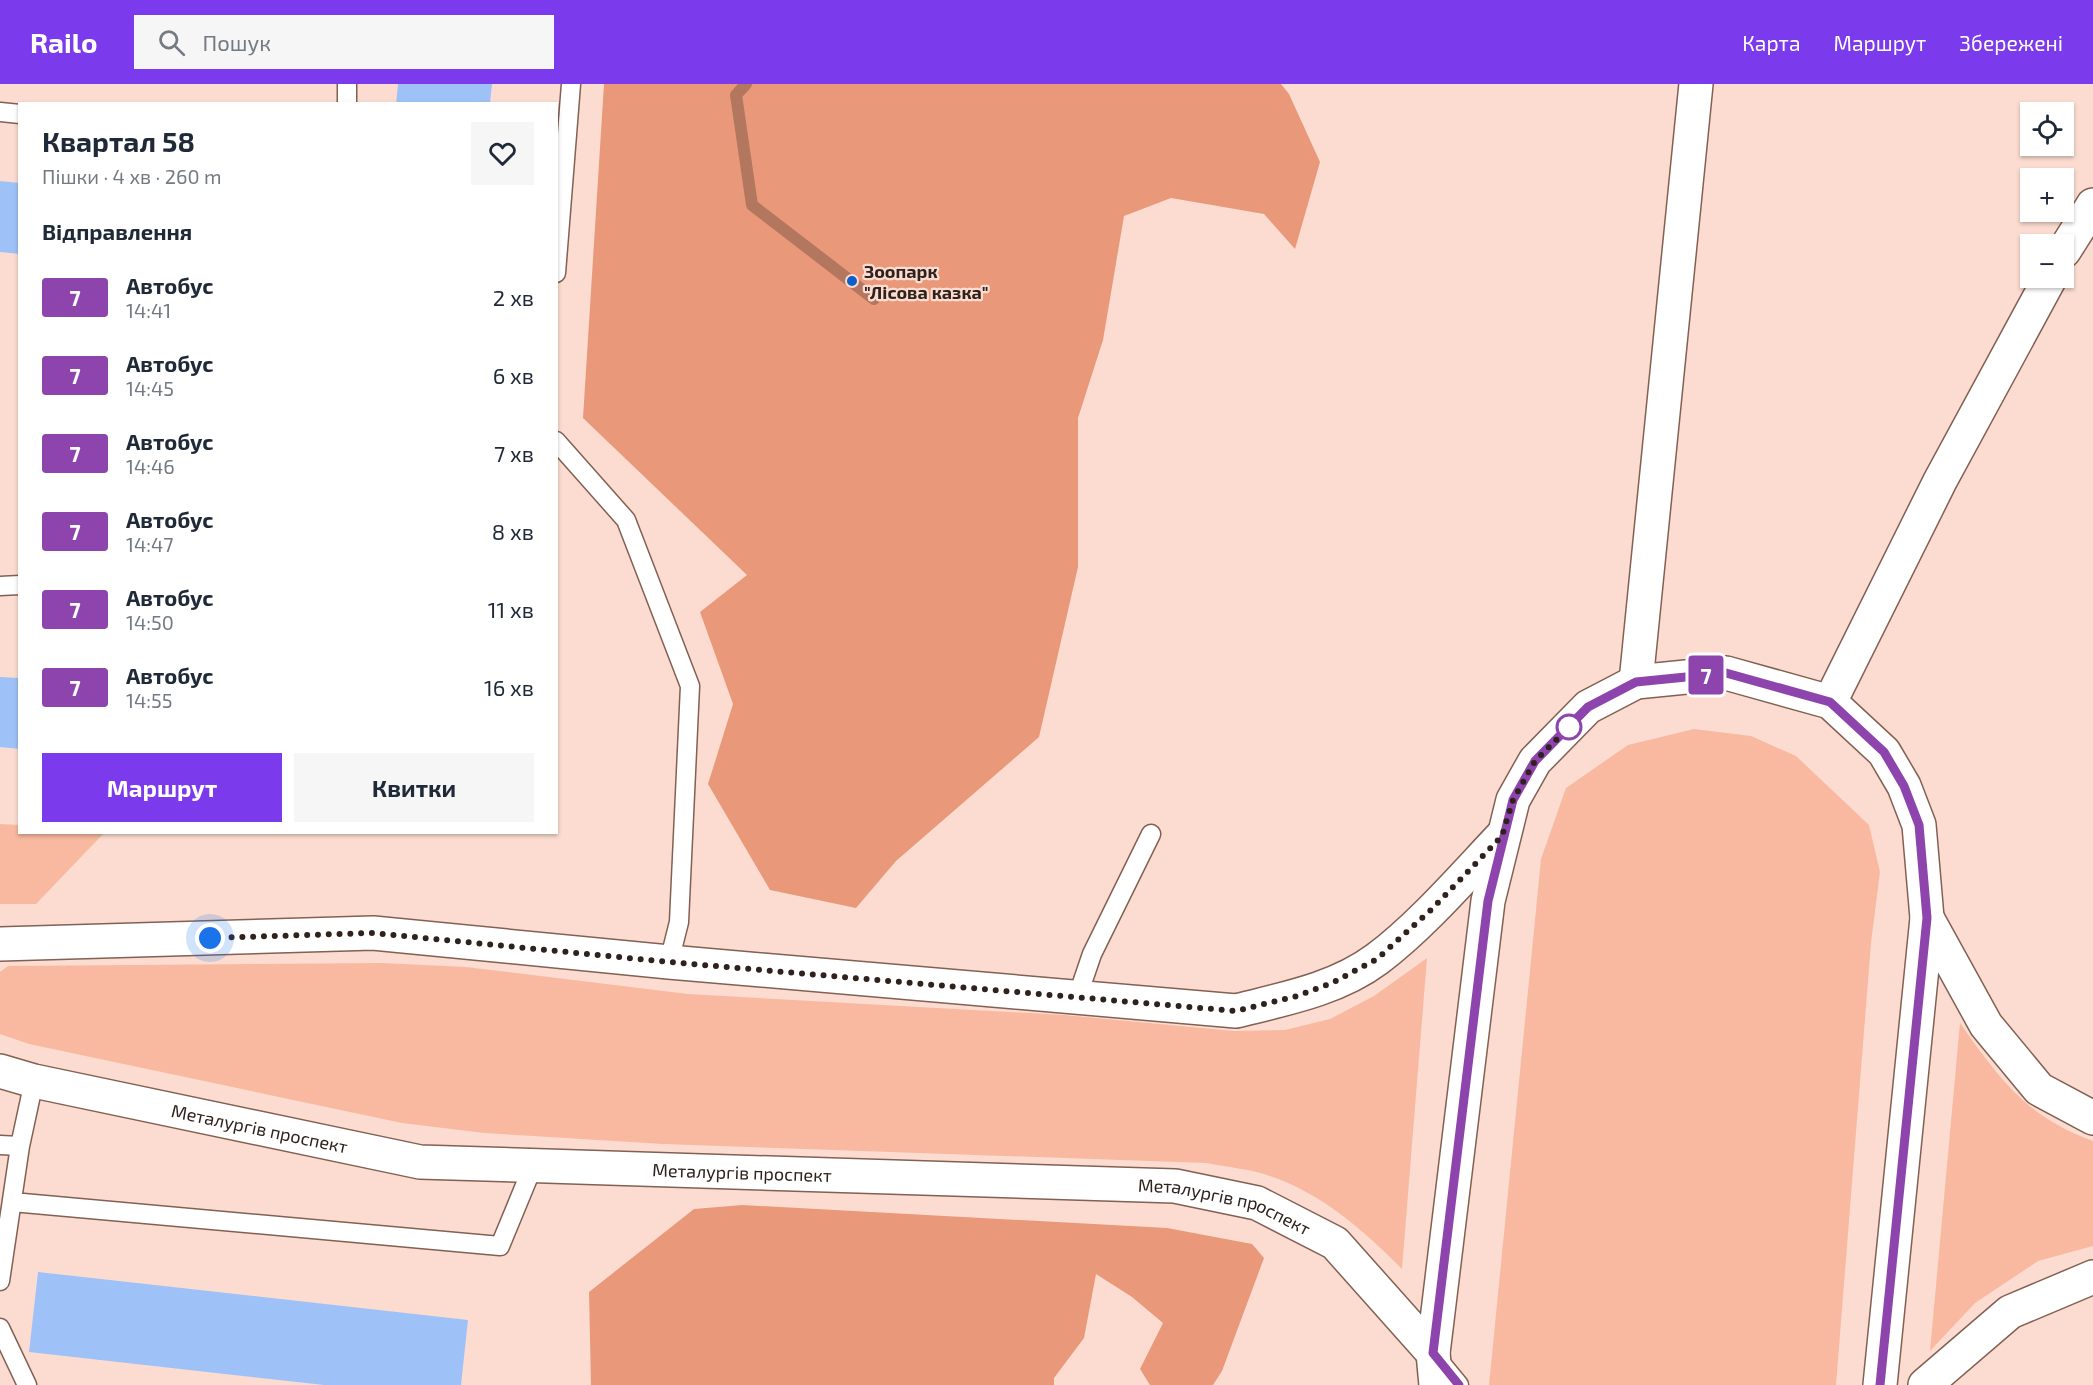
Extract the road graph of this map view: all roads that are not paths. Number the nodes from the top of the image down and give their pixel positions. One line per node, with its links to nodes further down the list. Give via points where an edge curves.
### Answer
1 (347, 84): 4 (lane)
2 (571, 84): 9 (lane)
3 (1695, 84): 14 (street)
4 (347, 102)
5 (0, 112): 6 (lane)
6 (18, 114)
7 (2093, 205): 8 (street)
8 (2074, 235)
9 (558, 248)
10 (2045, 288): 15 (street, via 1940,481)
11 (558, 443): 20 (lane, via 626,520 690,686 679,922)
12 (18, 585): 13 (lane)
13 (0, 586)
14 (1636, 682): 15 (street, via 1726,673); 17 (street, via 1588,707 1535,761 1513,800)
15 (1830, 702): 18 (street, via 1884,752 1904,786 1919,825)
16 (1151, 834): 21 (lane, via 1092,954)
17 (1502, 836): 21 (street, via 1377,959 1332,983 1236,1011); 32 (street, via 1488,901)
18 (1927, 918): 24 (street, via 1986,1024 2039,1089); 36 (street)
19 (0, 944): 20 (street, via 373,933)
20 (669, 962): 21 (street)
21 (1077, 998)
22 (0, 1071): 23 (street, Металургів проспект)
23 (34, 1081): 26 (lane); 27 (street, Металургів проспект, via 420,1162)
24 (2093, 1118)
25 (0, 1144): 26 (lane)
26 (20, 1146): 28 (lane)
27 (533, 1166): 28 (lane, via 500,1246); 32 (street, Металургів проспект, via 1175,1186 1257,1203 1335,1243)
28 (12, 1202): 30 (lane)
29 (2093, 1276): 37 (street, via 2010,1312)
30 (0, 1281)
31 (0, 1328): 33 (lane)
32 (1433, 1353): 34 (street); 35 (lane)
33 (27, 1385)
34 (1436, 1385)
35 (1459, 1385)
36 (1880, 1385)
37 (1925, 1385)

